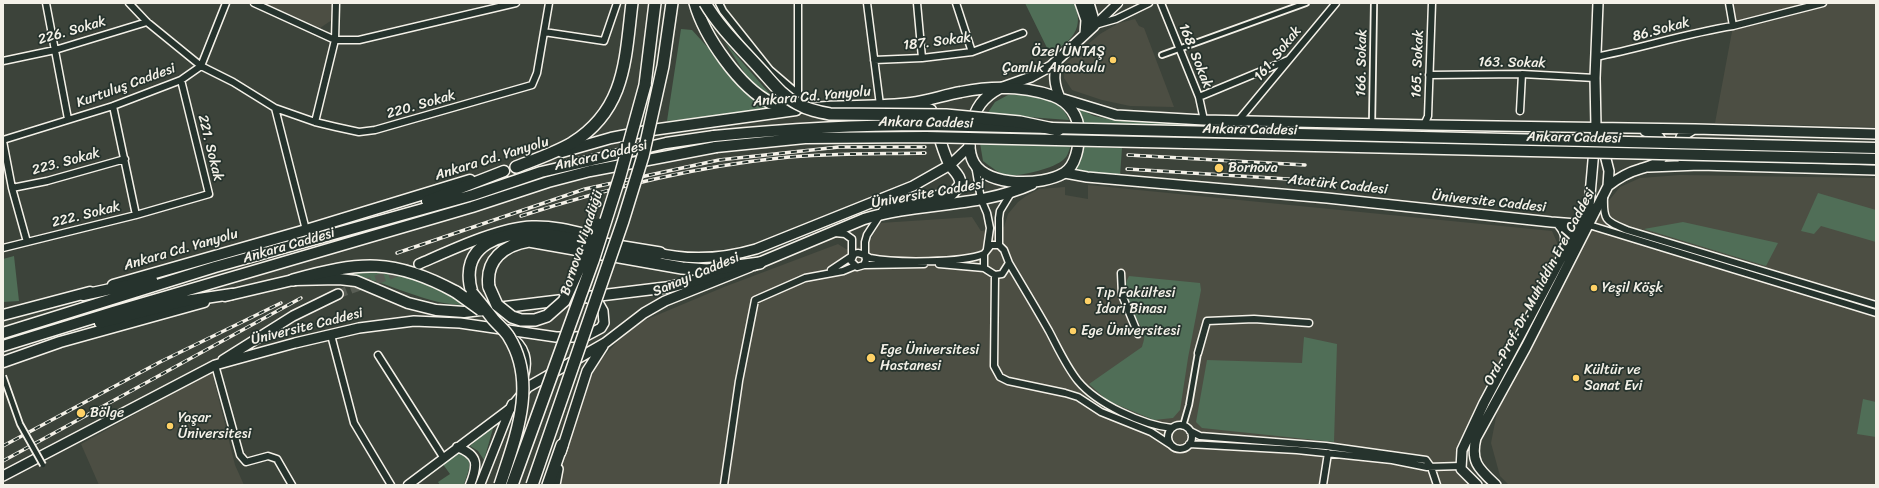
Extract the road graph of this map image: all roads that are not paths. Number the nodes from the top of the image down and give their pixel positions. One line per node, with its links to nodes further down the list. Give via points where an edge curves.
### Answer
1 (46, 3): 39 (street)
2 (128, 3): 31 (street)
3 (226, 3): 48 (street)
4 (254, 3): 37 (street)
5 (336, 3): 37 (street)
6 (516, 3): 37 (street, via 359,40)
7 (549, 3): 34 (street)
8 (617, 3): 34 (street, via 604,41)
9 (632, 3): 80 (highway, via 623,73 618,90 604,116 590,131 571,144)
10 (655, 3): 86 (highway, Bornova Viyadüğü, bridge, via 645,85)
11 (672, 3): 162 (highway, bridge, via 663,66 643,156 621,229)
12 (696, 3): 60 (highway, via 700,20 719,52 754,93 780,106)
13 (705, 3): 71 (highway, bridge, via 743,52 778,90 812,110 830,114 946,115 1020,122)
14 (719, 3): 15 (street, via 770,70 798,94)
15 (798, 3)
16 (867, 3): 46 (street)
17 (917, 3): 43 (street)
18 (956, 3): 40 (street)
19 (1080, 3): 36 (main road, via 1086,20)
20 (1089, 3): 32 (main road)
21 (1118, 3): 32 (street)
22 (1149, 3): 32 (street, via 1116,20)
23 (1161, 3): 38 (street, 168. Sokak)
24 (1306, 3): 38 (street)
25 (1336, 3): 45 (street, 161. Sokak)
26 (1374, 3): 66 (street, 166. Sokak)
27 (1432, 3): 50 (street, 165. Sokak)
28 (1598, 3): 42 (main road)
29 (1729, 3): 33 (street)
30 (1823, 3): 33 (street, 86.Sokak)
31 (147, 22): 39 (street, 226. Sokak); 48 (street)
32 (1094, 26): 36 (main road)
33 (1733, 26): 42 (street, 86.Sokak, via 1706,30)
34 (544, 32): 65 (street, 220. Sokak, via 538,74 532,85 375,130 359,132)
35 (1023, 33): 40 (street, 187. Sokak)
36 (1085, 34): 44 (main road)
37 (335, 40): 65 (street)
38 (1179, 49): 41 (street); 54 (street, 168. Sokak)
39 (55, 50): 47 (street, 226. Sokak); 62 (street)
40 (972, 52): 43 (street, 187. Sokak)
41 (1162, 55)
42 (1596, 57): 51 (main road)
43 (922, 58): 46 (street, 187. Sokak)
44 (1058, 59): 53 (main road, via 1031,77); 55 (main road, via 1054,71 1054,85)
45 (1290, 59): 54 (street); 64 (street, 161. Sokak)
46 (874, 60): 57 (street)
47 (3, 61)
48 (201, 66): 52 (street, Kurtuluş Caddesi); 59 (street)
49 (1522, 74): 50 (street, 163. Sokak); 51 (street, 163. Sokak); 61 (street)
50 (1429, 75): 67 (street, 165. Sokak, via 1428,116)
51 (1595, 78): 68 (main road)
52 (181, 80): 58 (street, Kurtuluş Caddesi); 95 (street, 221. Sokak, via 209,194)
53 (1000, 88): 55 (main road, via 1023,88); 56 (main road, Ankara Cd. Yanyolu, via 963,92); 74 (main road, via 986,97 977,108 973,118)
54 (1199, 97): 63 (street, 168. Sokak)
55 (1060, 98): 63 (main road, Ankara Caddesi, via 1116,115); 85 (main road, via 1076,116 1079,134 1076,154)
56 (913, 103): 57 (main road, Ankara Cd. Yanyolu); 81 (main road, via 931,110)
57 (880, 105): 60 (main road, Ankara Cd. Yanyolu)
58 (113, 106): 62 (street, Kurtuluş Caddesi); 76 (street, 222. Sokak)
59 (275, 108): 65 (street); 99 (street)
60 (817, 108): 80 (main road, Ankara Cd. Yanyolu, via 771,112 611,138)
61 (1520, 111)
62 (68, 119): 73 (street, Kurtuluş Caddesi)
63 (1204, 120): 64 (main road, Ankara Caddesi)
64 (1238, 121): 66 (main road, Ankara Caddesi)
65 (315, 122)
66 (1372, 124): 67 (main road, Ankara Caddesi)
67 (1424, 125): 68 (main road, Ankara Caddesi)
68 (1596, 127): 69 (main road, Ankara Caddesi); 88 (main road, Ord. Prof. Dr. Muhiddin Erel Caddesi, via 1609,171); 97 (main road, Ord. Prof. Dr. Muhiddin Erel Caddesi, via 1589,206)
69 (1636, 128): 70 (main road, Ankara Caddesi); 82 (main road, via 1651,132 1659,137 1665,146 1661,160)
70 (1695, 128): 72 (main road, Ankara Caddesi); 79 (main road, via 1681,137 1679,150 1684,161)
71 (1058, 130): 75 (main road, Ankara Caddesi, bridge); 98 (main road, Ankara Caddesi, bridge, via 872,125 714,136 666,143 540,172 473,195)
72 (1876, 134)
73 (3, 140): 89 (street)
74 (970, 146): 78 (main road); 81 (main road)
75 (1876, 148)
76 (124, 159): 89 (street, 223. Sokak); 95 (street, 222. Sokak)
77 (1876, 159): 132 (main road, Ankara Caddesi, bridge, via 926,137 805,138 716,147 590,171)
78 (974, 164): 87 (main road, via 995,177 1013,182); 92 (street)
79 (1700, 165): 82 (main road); 83 (main road)
80 (516, 167): 84 (main road, Ankara Cd. Yanyolu)
81 (947, 167): 94 (main road, via 958,175 960,182 952,194 905,201); 106 (main road, via 913,186 756,249 710,259)
82 (1648, 167): 88 (main road, via 1630,173)
83 (1876, 170)
84 (504, 171): 98 (main road); 99 (main road, Ankara Cd. Yanyolu)
85 (1064, 173): 87 (main road); 93 (main road, Atatürk Caddesi)
86 (620, 176): 110 (highway, bridge, via 564,301 556,310 535,320 521,320 512,317 497,305 489,287 489,272 492,263 504,249 515,243 542,242 682,268 707,270); 161 (highway, Bornova Viyadüğü, bridge, via 594,261)
87 (1035, 182): 90 (main road, Üniversite Caddesi)
88 (1608, 186): 91 (main road, Ord. Prof. Dr. Muhiddin Erel Caddesi)
89 (12, 188): 101 (street)
90 (1011, 193): 92 (main road, Üniversite Caddesi); 102 (street, via 1000,211)
91 (1604, 197): 97 (main road, Ord. Prof. Dr. Muhiddin Erel Caddesi); 124 (street, via 1604,214 1607,220 1627,230)
92 (981, 199): 94 (main road, Üniversite Caddesi); 104 (street, via 990,228)
93 (1418, 208): 96 (main road, Üniversite Caddesi)
94 (881, 214): 100 (main road, Üniversite Caddesi); 108 (street, via 867,235)
95 (136, 215): 101 (street, 222. Sokak)
96 (1558, 223): 97 (main road, Üniversite Caddesi); 105 (main road, via 1567,237)
97 (1584, 224): 105 (main road, Ord. Prof. Dr. Muhiddin Erel Caddesi); 125 (street); 150 (main road, Ord. Prof. Dr. Muhiddin Erel Caddesi, via 1476,438 1473,452)
98 (359, 227): 114 (main road, Ankara Caddesi)
99 (306, 230): 122 (main road, Ankara Cd. Yanyolu, via 141,276)
100 (832, 232): 107 (street, via 845,234 852,239); 110 (main road, Üniversite Caddesi)
101 (27, 242): 103 (street, 222. Sokak)
102 (999, 245): 104 (street, via 991,245); 109 (street)
103 (3, 248)
104 (986, 251): 108 (street, via 964,258 942,260 876,259); 115 (street)
105 (1565, 252): 152 (main road, Ord. Prof. Dr. Muhiddin Erel Caddesi, via 1484,403 1462,450)
106 (660, 254): 111 (main road, via 575,231 533,226 470,243); 127 (highway, bridge, via 529,232 485,244 472,256 468,280 472,293)
107 (852, 256): 108 (street, via 858,253); 113 (street, via 851,261); 117 (street)
108 (864, 256): 112 (street)
109 (1009, 262): 118 (street, via 1002,274); 142 (street, via 1079,382 1095,397 1124,412 1160,427)
110 (760, 263): 123 (main road, Üniversite Caddesi, via 670,287); 133 (main road, Sanayi Caddesi, via 665,301 644,313)
111 (418, 264)
112 (864, 265): 113 (street); 115 (street, via 945,264)
113 (855, 266): 117 (street)
114 (215, 267): 122 (main road); 129 (main road, Ankara Caddesi)
115 (984, 268): 118 (street)
116 (1121, 273): 131 (street, via 1122,295)
117 (825, 274): 165 (street, via 804,278 755,300 739,381)
118 (996, 275): 145 (street, via 994,366 1000,376 1008,381 1078,397 1100,412 1151,432)
119 (293, 280): 120 (main road, Üniversite Caddesi); 123 (main road, Üniversite Caddesi, via 356,281 408,303 436,310 464,312); 127 (highway, bridge, via 333,269 370,265 414,272 456,292)
120 (232, 294): 132 (main road, via 185,301 67,331); 137 (main road, via 60,342)
121 (338, 294): 138 (main road, via 293,316)
122 (83, 295): 126 (main road, Ankara Cd. Yanyolu)
123 (585, 297): 127 (main road, Üniversite Caddesi, via 599,304 604,316 601,328 586,336 556,337)
124 (1876, 305)
125 (1876, 313)
126 (3, 315)
127 (491, 323): 130 (main road, Üniversite Caddesi, via 414,321); 140 (street, via 514,338 526,356 526,370); 160 (highway, bridge, via 504,330 514,347 520,364 524,392 521,412)
128 (1309, 323): 135 (street, via 1254,319 1207,321)
129 (3, 332)
130 (331, 334): 138 (main road, Üniversite Caddesi); 156 (street, via 354,423)
131 (1138, 334)
132 (31, 337): 134 (main road, Ankara Caddesi)
133 (605, 343): 140 (main road, via 528,387); 144 (main road, via 586,371)
134 (3, 346)
135 (1198, 353): 141 (street)
136 (378, 355): 149 (street)
137 (3, 362)
138 (216, 365): 154 (main road, Üniversite Caddesi); 155 (street, via 240,455 246,462 268,456 277,459)
139 (3, 376): 151 (street, bridge, via 20,424)
140 (509, 410): 147 (street); 159 (street)
141 (1183, 426): 142 (street); 143 (street)
142 (1172, 428): 145 (street, via 1168,438)
143 (1190, 431): 146 (street, via 1192,436); 153 (street, via 1200,436 1326,446 1426,460)
144 (562, 444): 163 (highway); 164 (main road)
145 (1171, 444): 146 (street, via 1180,449)
146 (1189, 444): 148 (street)
147 (458, 447): 149 (street); 158 (street, via 469,451 474,458 474,474)
148 (1328, 453): 153 (street); 166 (street)
149 (443, 457): 157 (street)
150 (1477, 462): 152 (main road); 152 (main road); 169 (main road)
151 (43, 465)
152 (1461, 466): 153 (street); 168 (main road)
153 (1432, 467): 167 (street)
154 (3, 476)
155 (292, 485)
156 (392, 485)
157 (408, 485)
158 (470, 485)
159 (480, 485)
160 (500, 485)
161 (512, 485)
162 (532, 485)
163 (548, 485)
164 (555, 485)
165 (724, 485)
166 (1323, 485)
167 (1437, 485)
168 (1477, 485)
169 (1496, 485)

